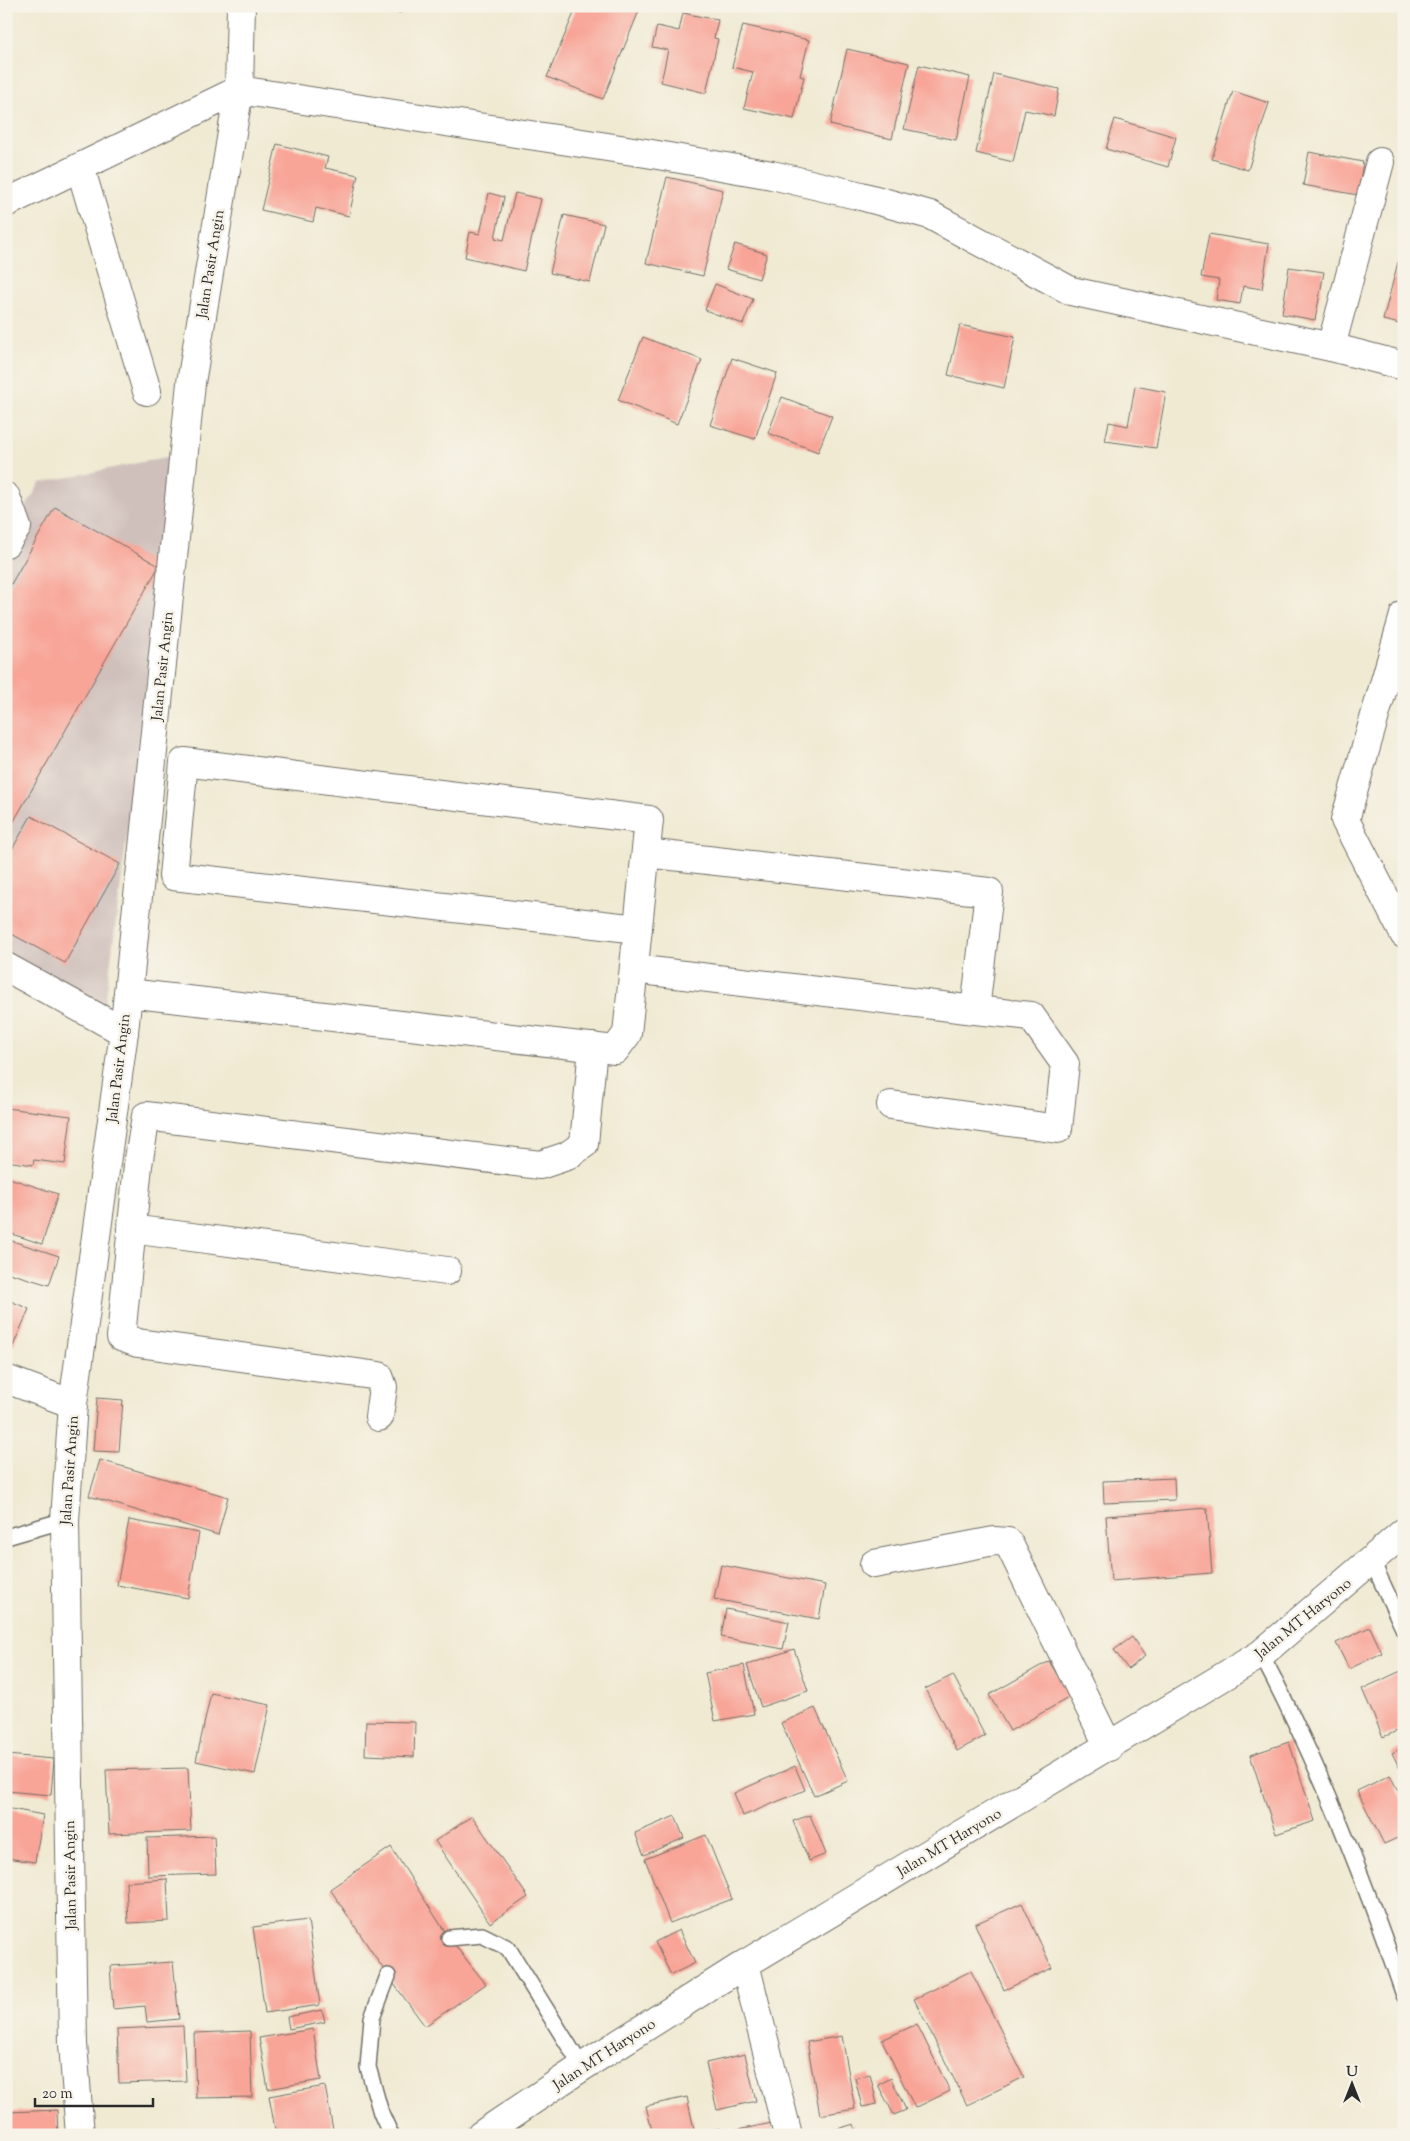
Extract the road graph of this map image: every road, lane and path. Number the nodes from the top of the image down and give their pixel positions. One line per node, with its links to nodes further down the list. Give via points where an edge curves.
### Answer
1 (241, 6): 2 (street, Jalan Pasir Angin)
2 (238, 90): 4 (street); 6 (street, via 646,153 834,190 930,214 1071,291); 17 (street, Jalan Pasir Angin, via 191,382)
3 (1380, 162): 6 (street)
4 (80, 167): 5 (street); 8 (street)
5 (6, 202)
6 (1331, 347): 7 (street)
7 (1404, 366)
8 (147, 391)
9 (6, 497): 10 (street, via 17,527)
10 (6, 543)
11 (1404, 615): 14 (street, via 1345,820)
12 (646, 853): 13 (street); 13 (street, via 649,820 184,762 173,876); 18 (street, via 989,892)
13 (638, 929): 16 (street)
14 (1404, 934)
15 (6, 967): 19 (street)
16 (634, 969): 18 (street); 20 (street, via 627,1034 615,1050)
17 (128, 993): 19 (street, Jalan Pasir Angin); 20 (street)
18 (975, 1010): 21 (street, via 1031,1016 1060,1056 1065,1064 1058,1130)
19 (124, 1032): 25 (street, Jalan Pasir Angin)
20 (593, 1047): 22 (street, via 584,1144 567,1156 540,1165 146,1116)
21 (891, 1105)
22 (131, 1229): 23 (street); 26 (street, via 121,1336 138,1343 379,1376 383,1387)
23 (447, 1271)
24 (6, 1379): 25 (street)
25 (73, 1404): 27 (street, Jalan Pasir Angin)
26 (379, 1417)
27 (65, 1520): 29 (lane); 40 (street, Jalan Pasir Angin, via 73,2044)
28 (1404, 1532): 30 (street, Jalan MT Haryono)
29 (6, 1537)
30 (1372, 1560): 32 (lane); 33 (street, Jalan MT Haryono)
31 (874, 1564): 34 (street, via 994,1541 1008,1542)
32 (1404, 1630)
33 (1261, 1654): 34 (street, Jalan MT Haryono); 38 (lane, via 1282,1692 1361,1872)
34 (1109, 1747): 36 (street, Jalan MT Haryono)
35 (449, 1938): 39 (lane, via 482,1935 508,1948)
36 (745, 1964): 39 (street, Jalan MT Haryono); 43 (street)
37 (388, 1976): 41 (lane, via 372,2018 368,2066 380,2113)
38 (1404, 1995)
39 (582, 2066): 42 (street, Jalan MT Haryono)
40 (80, 2135)
41 (391, 2135)
42 (481, 2135)
43 (788, 2135)

